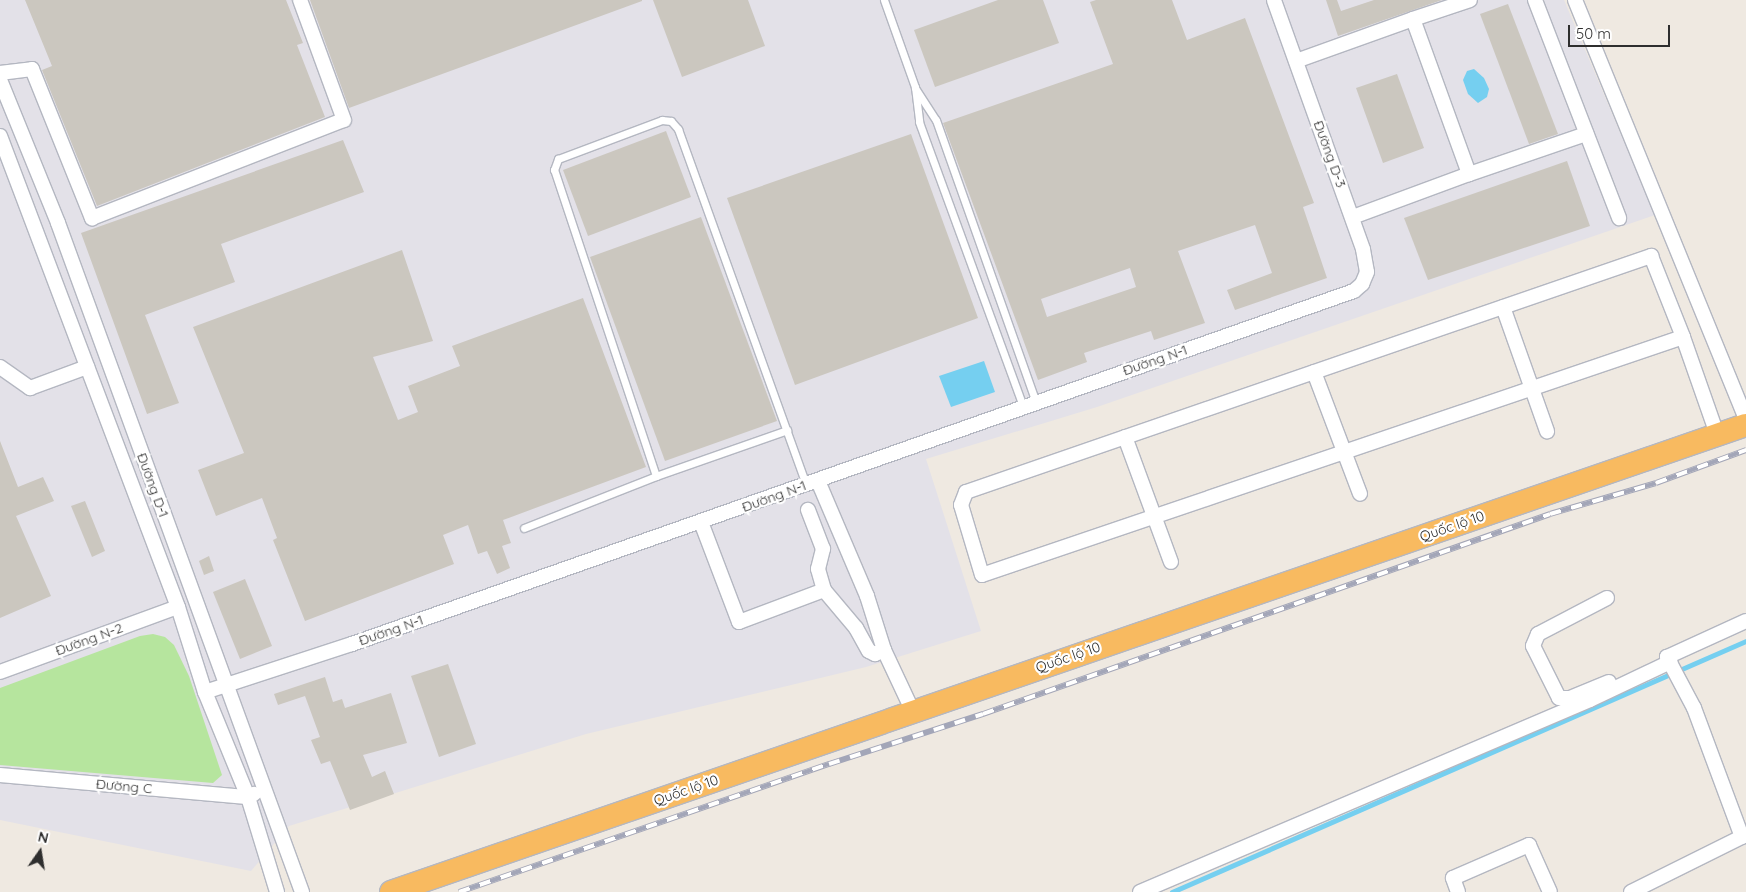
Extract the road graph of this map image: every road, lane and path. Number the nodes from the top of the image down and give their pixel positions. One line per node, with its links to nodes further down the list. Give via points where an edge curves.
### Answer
1 (300, 0): 9 (street, via 344,120 92,218 32,69)
2 (884, 0): 11 (lane)
3 (1274, 0): 8 (street, Đường D-3)
4 (1470, 0): 7 (street)
5 (1535, 0): 12 (street)
6 (1575, 0): 25 (street)
7 (1413, 19): 8 (street); 14 (street)
8 (1296, 61): 15 (street, Đường D-3)
9 (0, 73)
10 (0, 80): 47 (street, Đường D-1, via 58,223)
11 (915, 87): 24 (lane, via 919,122); 24 (lane, via 936,120)
12 (1586, 134): 14 (street); 16 (street)
13 (0, 136): 21 (street, Đường D-1)
14 (1469, 174): 15 (street)
15 (1353, 217): 17 (street, Đường D-3, via 1368,272 1362,284)
16 (1619, 218)
17 (1340, 296): 24 (street, Đường N-1)
18 (1503, 307): 19 (street, via 1651,256); 22 (street); 23 (street)
19 (1683, 337): 23 (street); 29 (street)
20 (0, 367): 21 (street, via 30,388)
21 (87, 367): 42 (street, Đường D-1)
22 (1314, 372): 30 (street); 31 (street)
23 (1533, 388): 28 (street); 31 (street)
24 (1029, 404): 33 (street, Đường N-1)
25 (1746, 420)
26 (1746, 425): 29 (highway, Quốc lộ 10)
27 (787, 430): 32 (lane); 32 (lane, via 678,130 671,121 662,120 558,159 554,170); 33 (lane)
28 (1547, 432)
29 (1717, 434): 49 (highway, Quốc lộ 10)
30 (1126, 437): 36 (street); 36 (street, via 963,494 961,505 982,575)
31 (1344, 452): 34 (street); 36 (street)
32 (656, 476): 38 (lane)
33 (812, 483): 37 (street, Đường N-1); 44 (street, via 866,596)
34 (1360, 494)
35 (808, 510): 40 (street, via 823,549 818,569)
36 (1154, 516): 39 (street)
37 (701, 522): 40 (street, via 739,622); 47 (street, Đường N-1)
38 (524, 528)
39 (1171, 562)
40 (824, 590): 44 (street, via 856,628 869,651 875,654)
41 (1606, 598): 45 (street, via 1534,636 1533,646 1556,696 1570,698)
42 (178, 607): 46 (street, Đường N-2); 48 (street, Đường D-1)
43 (1746, 621): 45 (street)
44 (884, 650): 49 (street)
45 (1670, 662): 53 (street, via 1694,708); 57 (street, via 1582,704)
46 (0, 672)
47 (227, 685): 48 (street, Đường N-1); 51 (street, Đường D-1)
48 (205, 692): 52 (street, Đường D-1)
49 (913, 712): 56 (highway, Quốc lộ 10)
50 (0, 775): 52 (street, Đường C)
51 (264, 790): 52 (street); 55 (street, Đường D-1)
52 (248, 797): 54 (street, Đường D-1)
53 (1744, 836): 60 (street)
54 (276, 892)
55 (302, 892)
56 (391, 892)
57 (1140, 892)
58 (1458, 892): 59 (street, via 1453,878 1529,845)
59 (1550, 892)
60 (1631, 892)

